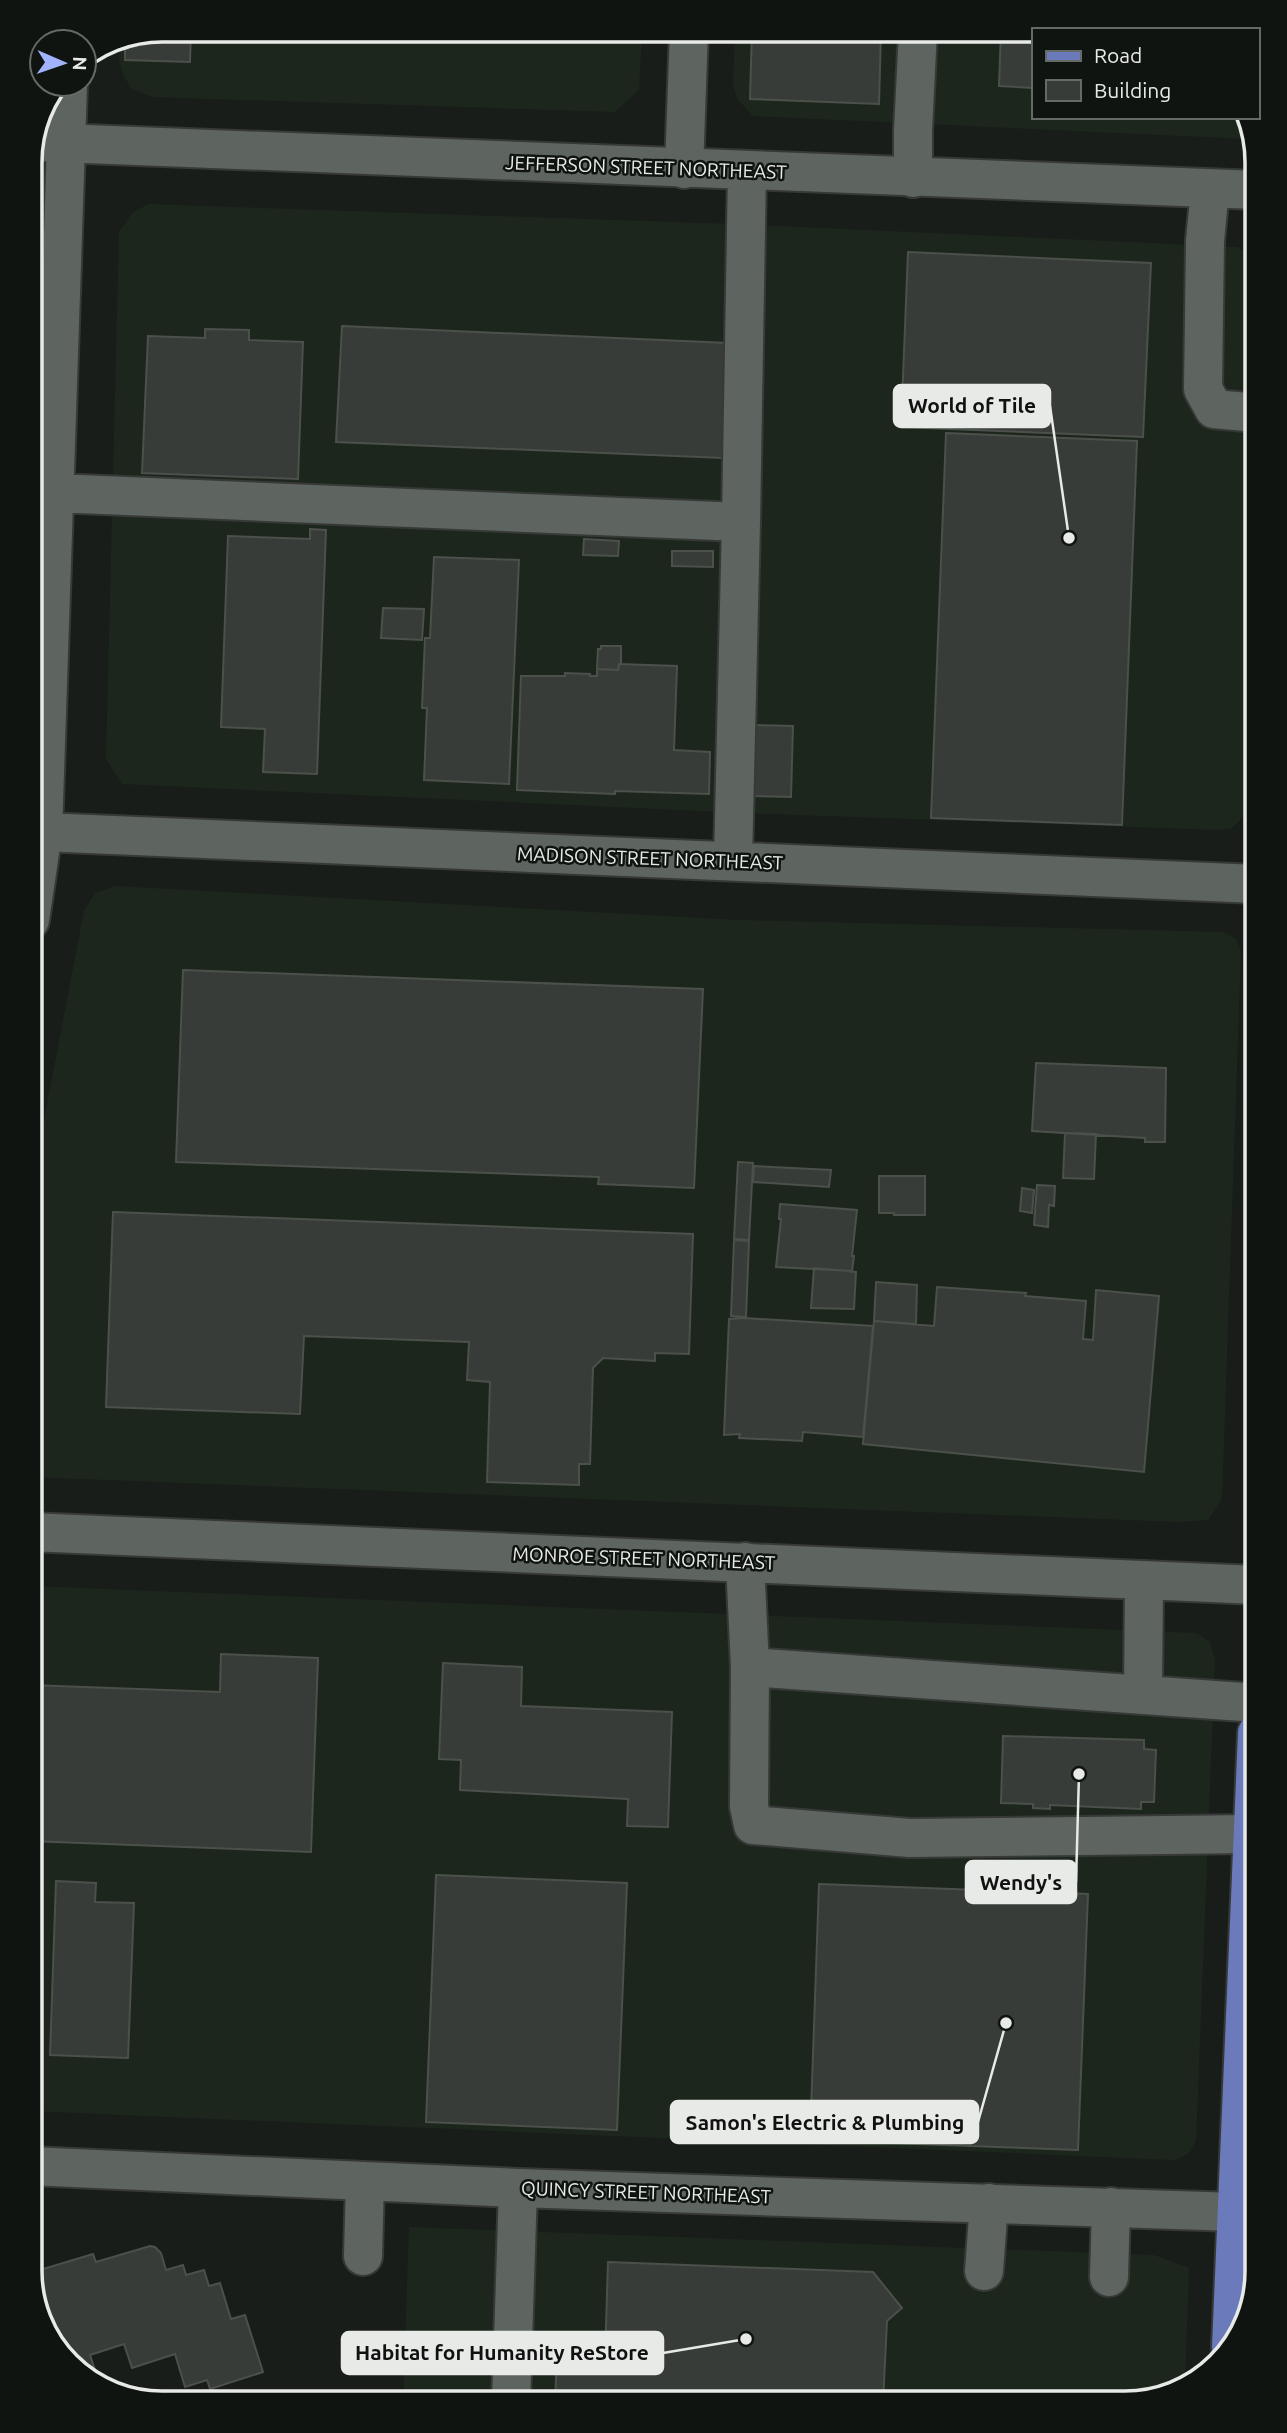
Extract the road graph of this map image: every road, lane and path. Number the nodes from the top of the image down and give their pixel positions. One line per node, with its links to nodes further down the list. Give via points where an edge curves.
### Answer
1 (689, 42): 5 (street)
2 (917, 42): 7 (street)
3 (64, 98): 4 (street)
4 (51, 142): 5 (street, JEFFERSON STREET NORTHEAST); 11 (street)
5 (684, 169): 6 (street, JEFFERSON STREET NORTHEAST)
6 (747, 171): 7 (street, JEFFERSON STREET NORTHEAST); 12 (street)
7 (913, 178): 8 (street, JEFFERSON STREET NORTHEAST)
8 (1210, 189): 9 (street, JEFFERSON STREET NORTHEAST); 10 (street, via 1203,389 1214,409)
9 (1245, 190)
10 (1245, 412)
11 (55, 493): 12 (street); 13 (street)
12 (741, 522): 15 (street)
13 (43, 832): 14 (street); 15 (street, MADISON STREET NORTHEAST)
14 (42, 839)
15 (733, 861): 16 (street, MADISON STREET NORTHEAST)
16 (1245, 883)
17 (42, 1533): 18 (street, MONROE STREET NORTHEAST)
18 (745, 1562): 19 (street, MONROE STREET NORTHEAST); 21 (street)
19 (1144, 1580): 20 (street, MONROE STREET NORTHEAST); 22 (street)
20 (1245, 1584)
21 (750, 1667): 22 (street); 24 (street, via 749,1806 753,1825 911,1838)
22 (1143, 1694): 23 (street)
23 (1245, 1702)
24 (1245, 1834)
25 (42, 2167): 26 (street, QUINCY STREET NORTHEAST)
26 (365, 2181): 27 (street, QUINCY STREET NORTHEAST); 32 (street)
27 (518, 2188): 28 (street, QUINCY STREET NORTHEAST); 36 (street)
28 (989, 2203): 29 (street, QUINCY STREET NORTHEAST); 33 (street)
29 (1111, 2207): 30 (street, QUINCY STREET NORTHEAST); 34 (street)
30 (1245, 2219)
31 (1245, 2235): 35 (main road)
32 (363, 2256)
33 (984, 2271)
34 (1109, 2277)
35 (1234, 2321)
36 (511, 2391)

